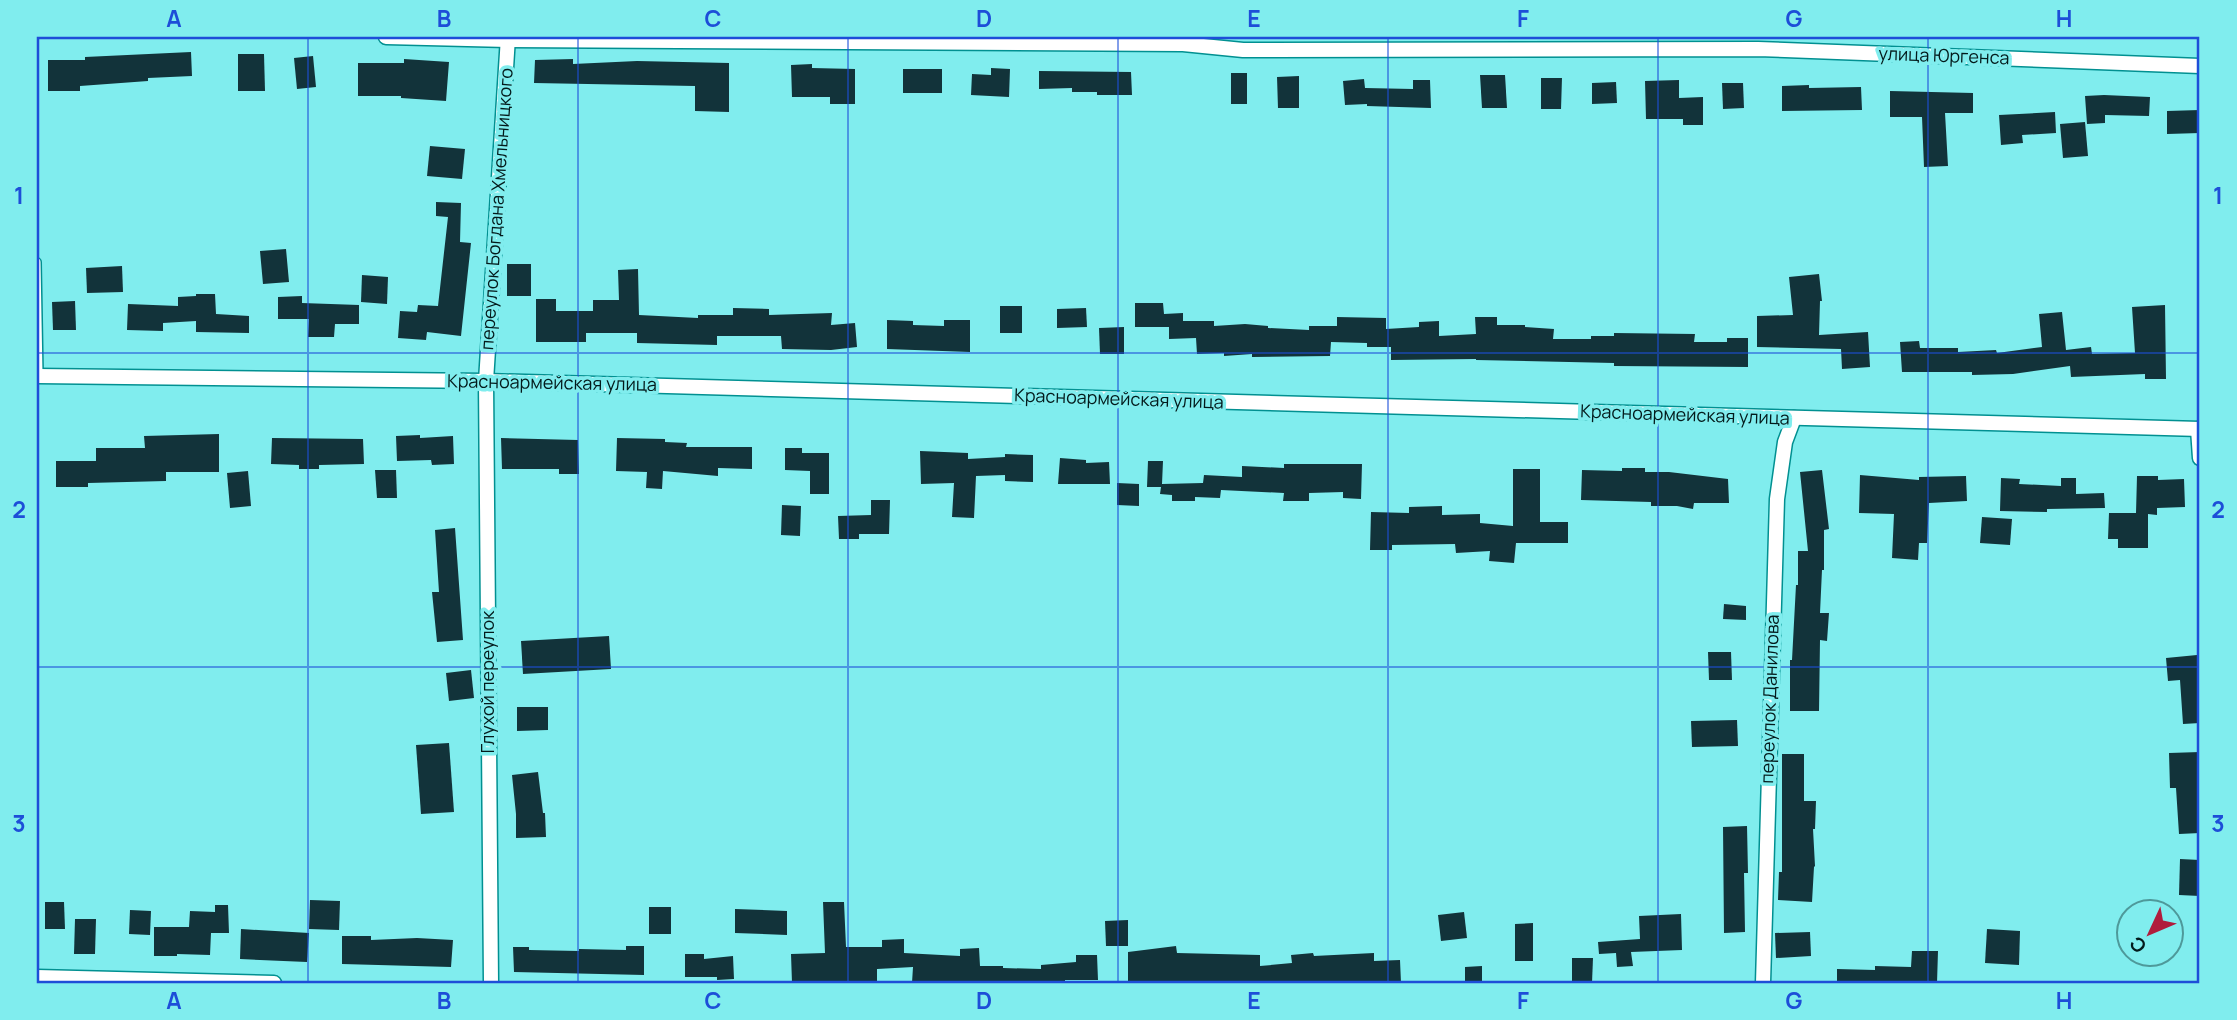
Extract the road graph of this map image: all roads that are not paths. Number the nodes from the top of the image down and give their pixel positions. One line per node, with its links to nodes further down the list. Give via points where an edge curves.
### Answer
1 (386, 37): 2 (street, улица Юргенса)
2 (508, 39): 3 (street, улица Юргенса); 8 (street, переулок Богдана Хмельницкого)
3 (1184, 41): 4 (street, улица Юргенса, via 1243,50)
4 (1758, 43): 5 (street, улица Юргенса)
5 (2200, 66)
6 (37, 262): 7 (lane)
7 (38, 376): 8 (street, Красноармейская улица)
8 (486, 381): 9 (street, Красноармейская улица); 14 (street, Глухой переулок)
9 (1794, 418): 10 (street, Красноармейская улица); 15 (street, переулок Данилова, via 1785,442 1777,499)
10 (2199, 429): 11 (street)
11 (2200, 458)
12 (37, 977): 13 (street)
13 (274, 983)
14 (491, 983)
15 (1763, 983)

